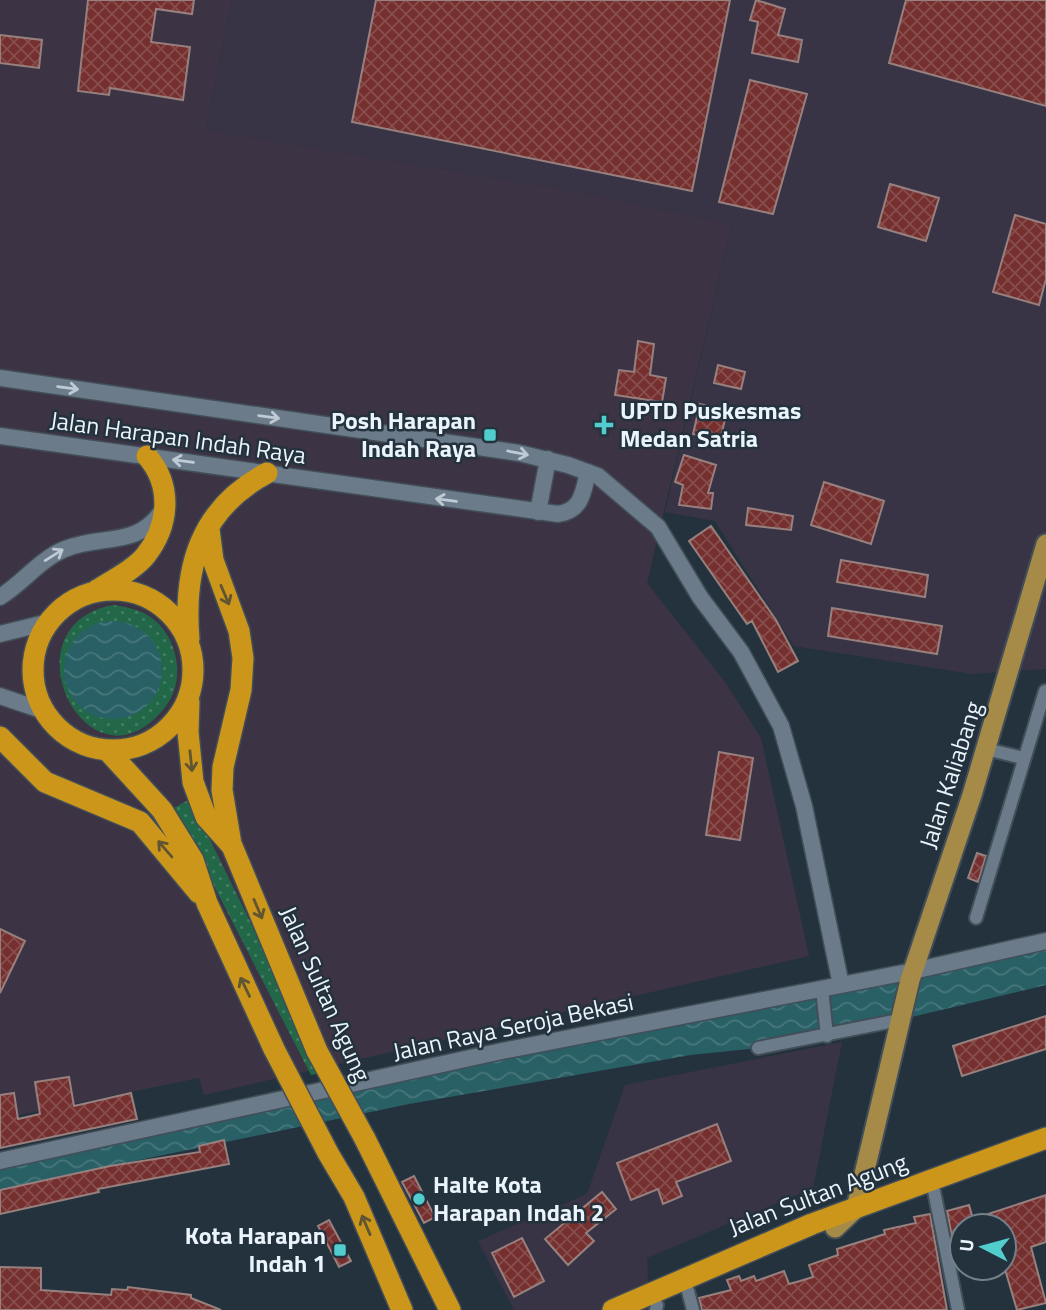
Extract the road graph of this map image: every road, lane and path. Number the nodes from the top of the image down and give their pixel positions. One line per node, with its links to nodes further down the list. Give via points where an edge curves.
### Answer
1 (0, 378): 4 (street, Jalan Harapan Indah Raya, one-way to 4)
2 (0, 436): 3 (street, Jalan Harapan Indah Raya)
3 (148, 456): 6 (street, Jalan Harapan Indah Raya, one-way to 3); 7 (highway, via 166,485)
4 (548, 459): 5 (street, Jalan Harapan Indah Raya); 8 (street)
5 (588, 472): 8 (street, Jalan Harapan Indah Raya, via 581,500 573,510); 29 (street, Jalan Harapan Indah Raya, via 608,483 658,527 700,597 741,652 781,726 807,818)
6 (267, 473): 8 (street, Jalan Harapan Indah Raya, one-way to 6); 9 (highway, via 233,495)
7 (167, 503): 11 (highway, via 145,555); 12 (street, one-way to 7, via 62,550 147,530)
8 (538, 512)
9 (209, 529): 15 (highway, via 194,556 186,598); 24 (highway, one-way to 24, via 213,560 239,631 243,658 241,690 223,767 222,790)
10 (1046, 544): 21 (main road, Jalan Kaliabang)
11 (93, 593): 13 (highway, via 68,604); 15 (highway, via 119,590 151,600 177,622)
12 (0, 597)
13 (49, 622): 14 (street); 19 (highway, via 33,666 35,689)
14 (0, 634)
15 (189, 647): 17 (highway, via 193,668)
16 (1045, 691): 23 (street)
17 (190, 693): 22 (highway, via 180,715 160,735 136,748); 24 (highway, Jalan Sultan Agung, one-way to 24, via 193,782 206,817)
18 (0, 696): 19 (street)
19 (44, 711): 22 (highway, via 71,739)
20 (0, 737): 25 (highway, one-way to 20, via 140,822 46,782)
21 (986, 749): 23 (street); 28 (main road, Jalan Kaliabang)
22 (108, 751): 25 (highway, via 162,810 193,860)
23 (1023, 758): 26 (street)
24 (232, 846): 43 (highway, Jalan Sultan Agung, one-way to 43, bridge, via 317,1051)
25 (206, 903): 42 (highway, one-way to 25, bridge, via 354,1197 274,1049)
26 (976, 918)
27 (1046, 941): 28 (street, Jalan Raya Seroja Bekasi)
28 (912, 976): 29 (street, Jalan Raya Seroja Bekasi); 31 (main road, Jalan Kaliabang)
29 (841, 985): 30 (street, Jalan Raya Seroja Bekasi)
30 (822, 991): 32 (street); 36 (street, Jalan Raya Seroja Bekasi, via 502,1051)
31 (899, 1020): 32 (street); 38 (main road, Jalan Kaliabang)
32 (827, 1036): 33 (street)
33 (758, 1048)
34 (1046, 1138): 38 (highway, Jalan Sultan Agung)
35 (1046, 1153): 37 (highway, Jalan Sultan Agung)
36 (0, 1161)
37 (934, 1191): 39 (highway, Jalan Sultan Agung); 45 (street)
38 (856, 1208): 39 (main road); 44 (highway, Jalan Sultan Agung)
39 (835, 1228): 40 (highway, Jalan Sultan Agung)
40 (690, 1301): 41 (highway, Jalan Sultan Agung)
41 (653, 1308)
42 (402, 1310)
43 (450, 1310)
44 (612, 1310)
45 (958, 1310)

